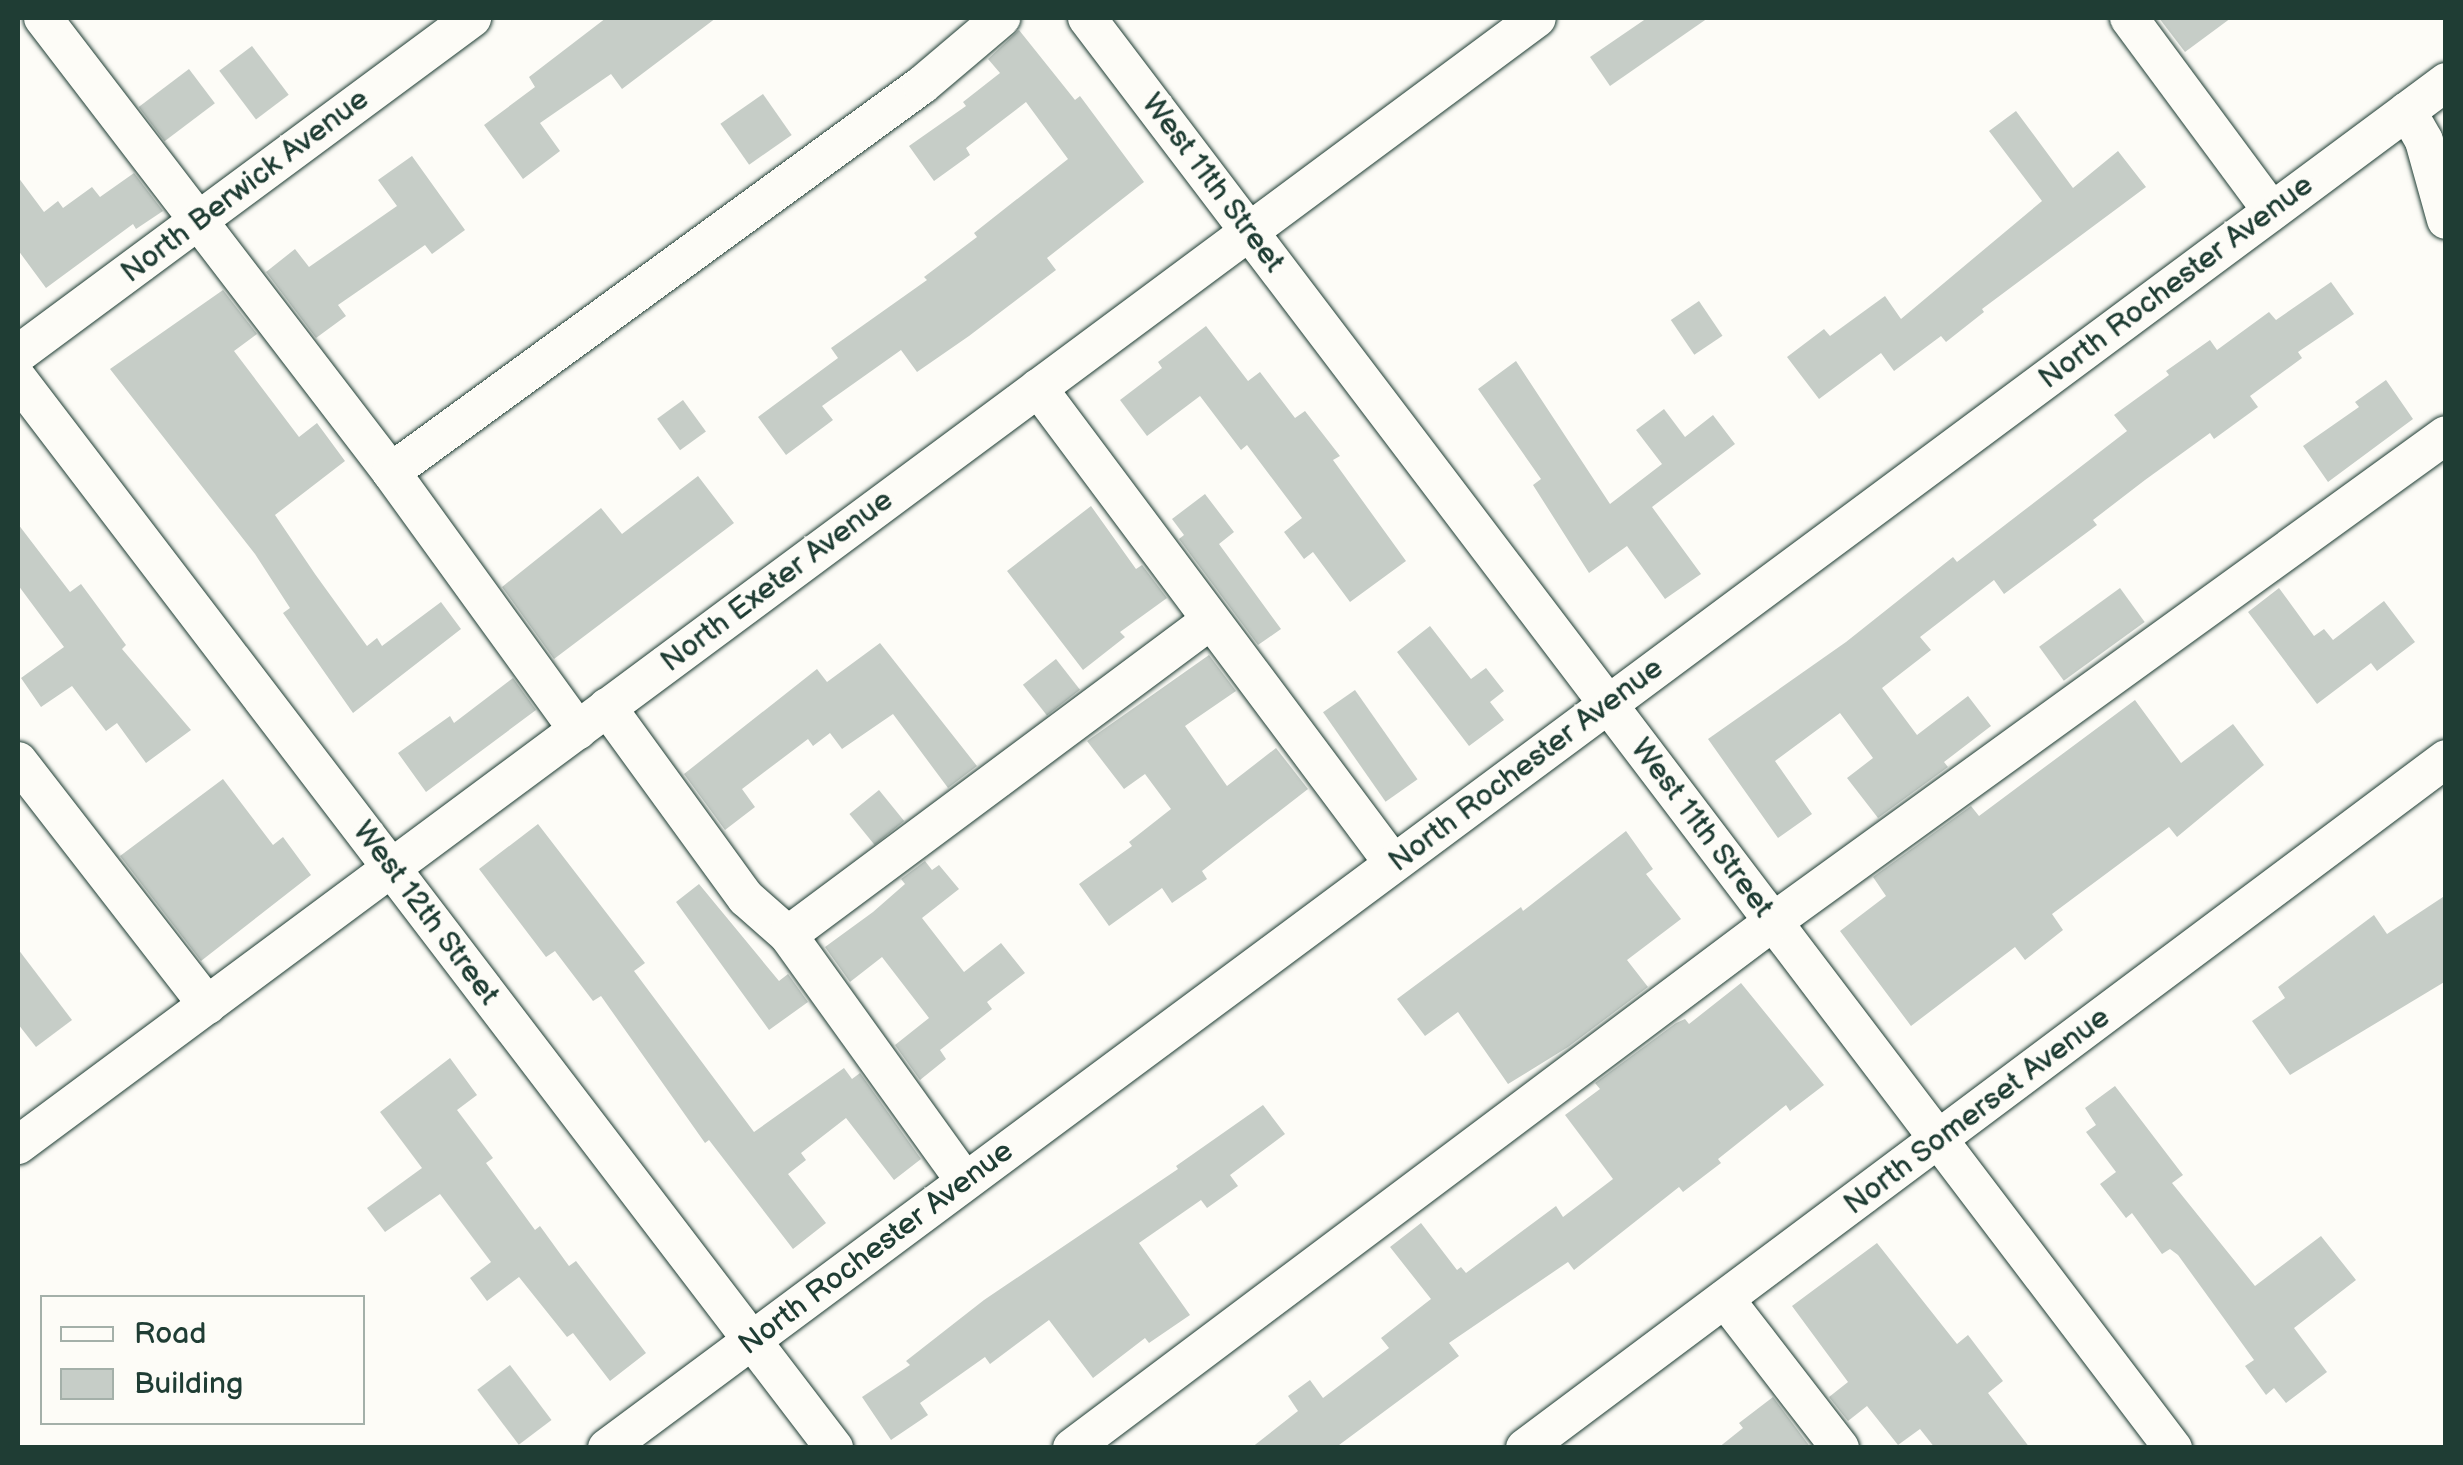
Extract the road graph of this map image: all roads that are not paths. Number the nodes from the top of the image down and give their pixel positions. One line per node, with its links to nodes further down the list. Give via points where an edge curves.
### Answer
1 (43, 18): 10 (street)
2 (472, 18): 10 (street, North Berwick Avenue)
3 (1002, 18): 17 (street, via 922,84)
4 (1086, 18): 12 (street, West 11th Street)
5 (1537, 18): 12 (street, North Exeter Avenue)
6 (2129, 18): 9 (street)
7 (2446, 82): 8 (street, North Rochester Avenue)
8 (2407, 111): 9 (street, North Rochester Avenue); 11 (street, via 2424,141)
9 (2272, 211): 19 (street, North Rochester Avenue)
10 (198, 220): 13 (street, North Berwick Avenue); 17 (street)
11 (2446, 220)
12 (1250, 231): 15 (street, North Exeter Avenue); 19 (street, West 11th Street)
13 (18, 354)
14 (18, 380): 24 (street, West 12th Street)
15 (1038, 388): 18 (street); 20 (street, North Exeter Avenue)
16 (2446, 435): 25 (street)
17 (390, 472): 20 (street)
18 (1211, 620): 23 (street); 26 (street)
19 (1607, 704): 23 (street, North Rochester Avenue); 25 (street, West 11th Street)
20 (592, 718): 24 (street, North Exeter Avenue); 26 (street, via 746,898)
21 (18, 761): 27 (street)
22 (2437, 766): 28 (street, North Somerset Avenue)
23 (1393, 864): 30 (street, North Rochester Avenue)
24 (392, 868): 27 (street, North Exeter Avenue); 32 (street, West 12th Street)
25 (1774, 921): 28 (street, West 11th Street); 35 (street)
26 (788, 935): 30 (street)
27 (206, 1005): 29 (street, North Exeter Avenue)
28 (1941, 1139): 31 (street, North Somerset Avenue); 38 (street, West 11th Street)
29 (18, 1145)
30 (965, 1181): 32 (street, North Rochester Avenue)
31 (1725, 1299): 36 (street, North Somerset Avenue); 37 (street)
32 (752, 1340): 33 (street, North Rochester Avenue); 34 (street, West 12th Street)
33 (607, 1448)
34 (834, 1448)
35 (1072, 1448)
36 (1525, 1448)
37 (1840, 1448)
38 (2173, 1448)

